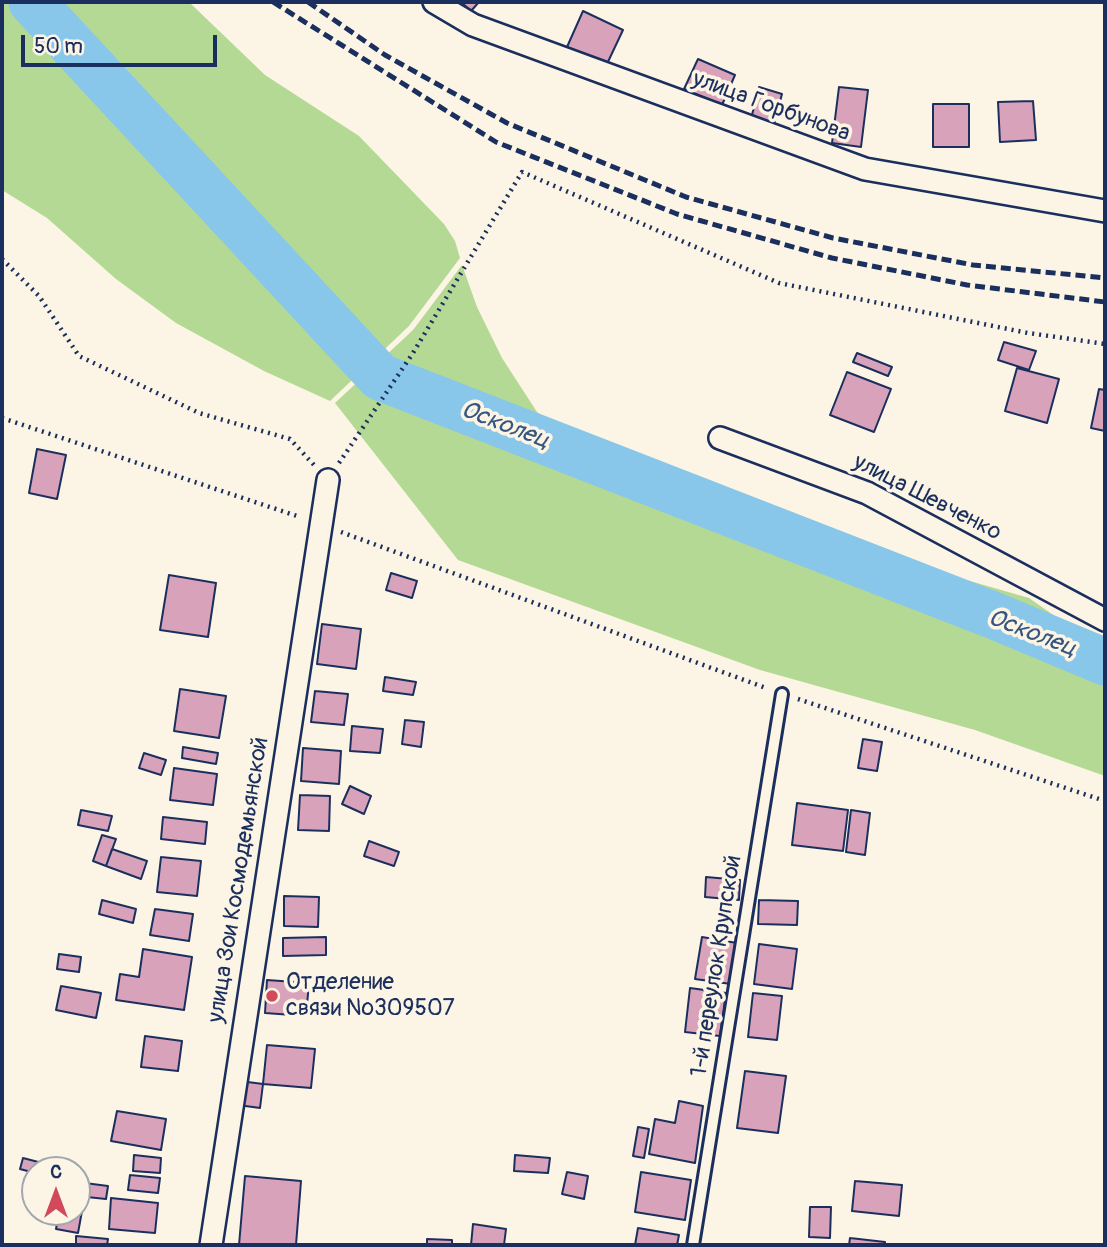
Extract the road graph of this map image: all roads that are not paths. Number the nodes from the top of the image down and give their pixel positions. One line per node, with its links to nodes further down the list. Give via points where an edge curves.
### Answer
1 (434, 2): 2 (street, улица Горбунова, via 473,25 865,169)
2 (1105, 211)
3 (720, 438): 5 (street, улица Шевченко, via 867,493)
4 (328, 480): 7 (street, улица Зои Космодемьянской)
5 (1105, 620)
6 (782, 694): 8 (lane, 1-й переулок Крупской)
7 (211, 1245)
8 (693, 1245)

